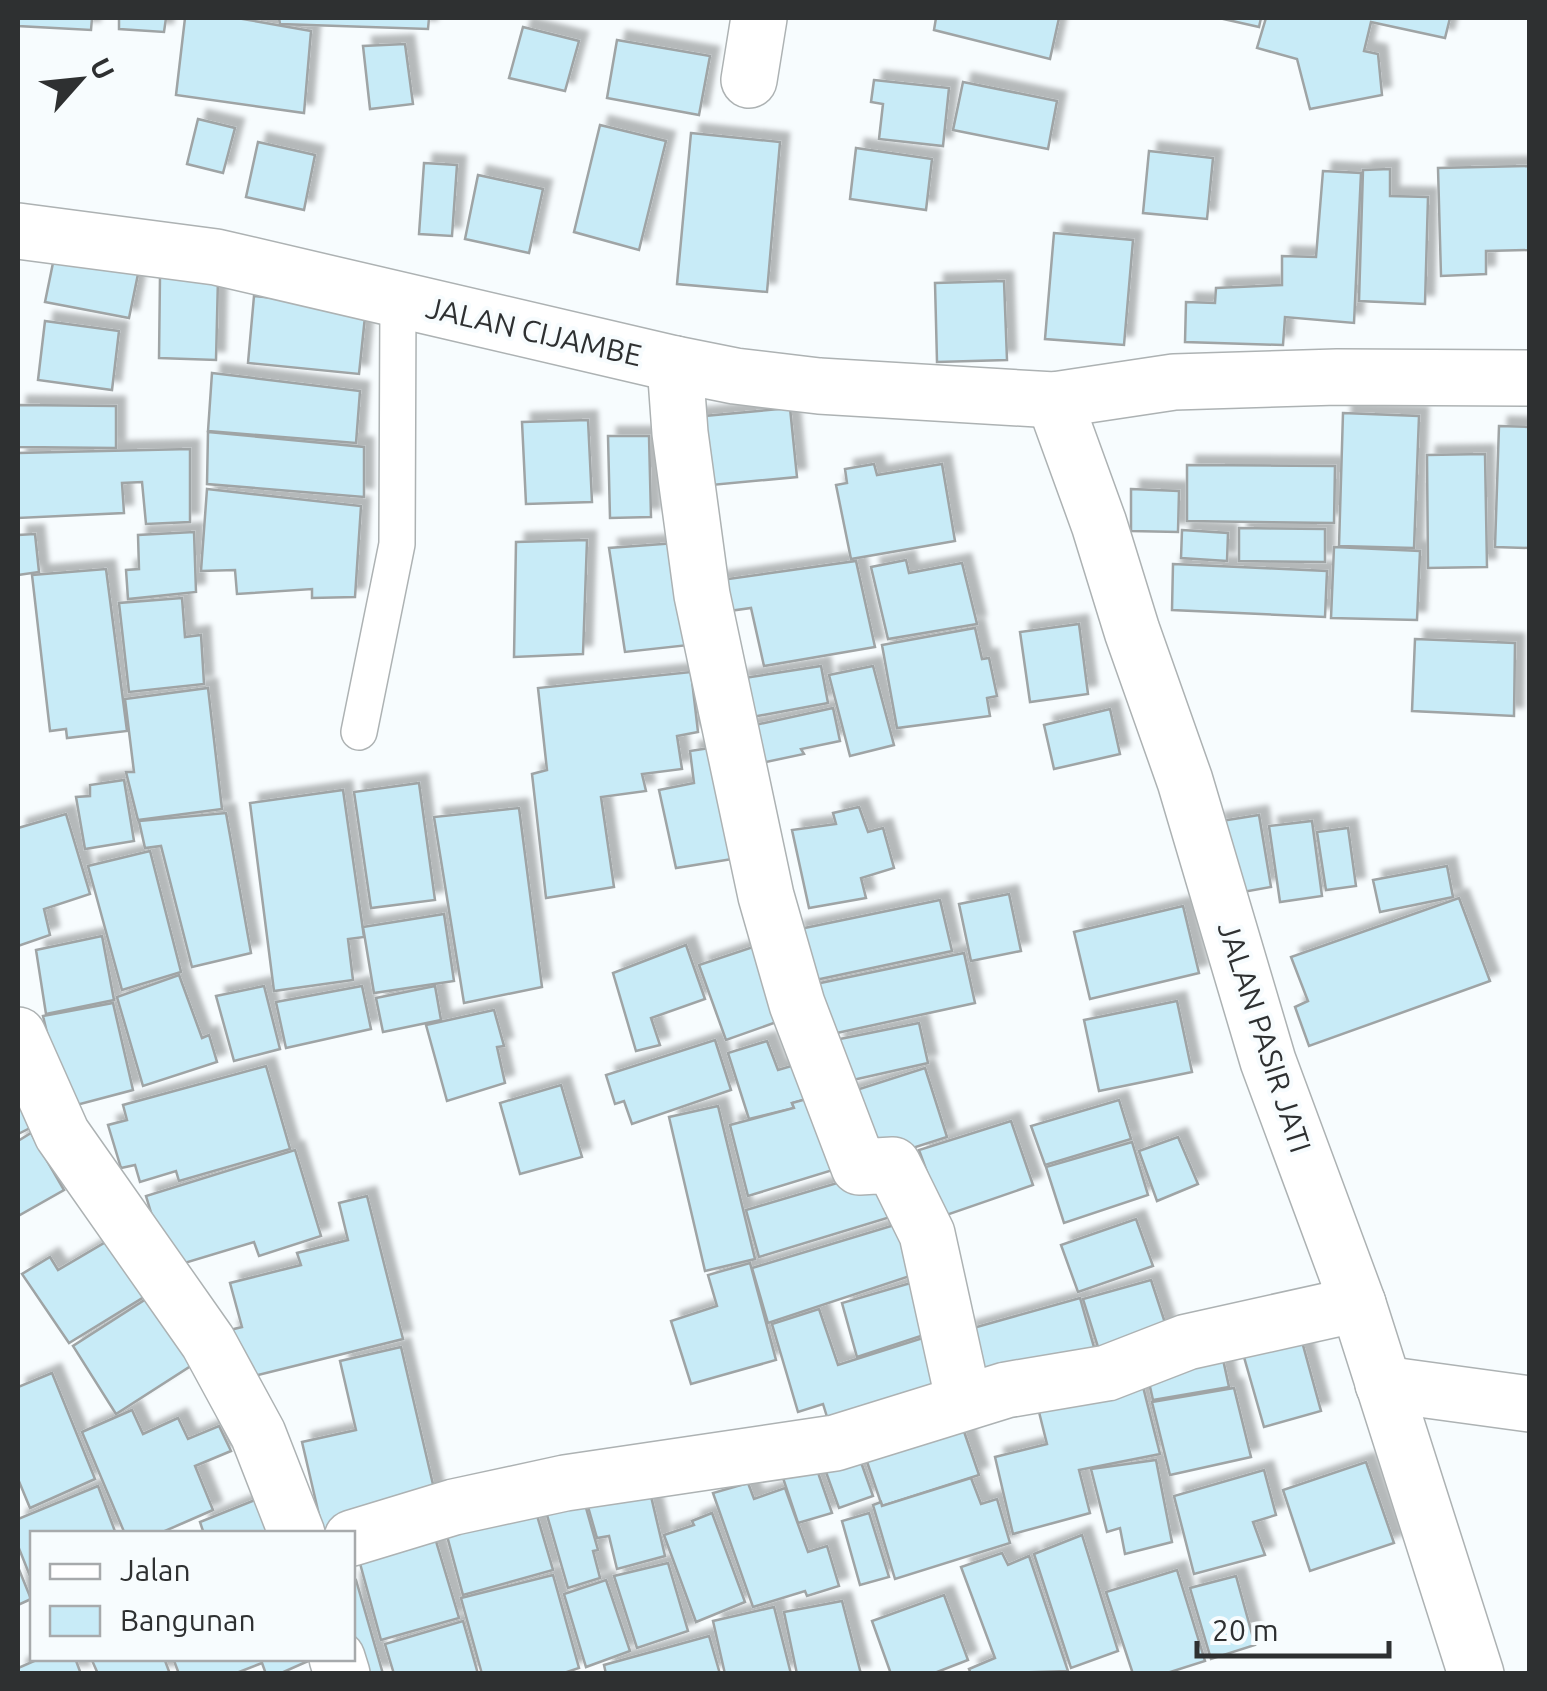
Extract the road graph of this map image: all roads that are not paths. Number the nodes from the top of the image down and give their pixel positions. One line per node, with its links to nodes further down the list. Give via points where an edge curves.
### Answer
1 (759, 18): 2 (street)
2 (748, 80)
3 (18, 231): 4 (street, JALAN CIJAMBE, via 216,257)
4 (398, 299): 5 (street, JALAN CIJAMBE); 8 (lane, via 397,544)
5 (675, 364): 7 (street, JALAN CIJAMBE, via 820,386); 12 (street, via 702,595 766,896 797,1004 858,1167 893,1165 927,1234)
6 (1530, 378): 7 (street, JALAN CIJAMBE, via 1174,382)
7 (1054, 400): 10 (street, JALAN PASIR JATI, via 1184,781 1268,1061)
8 (359, 732)
9 (18, 1036): 14 (street, via 62,1134 208,1342 258,1434)
10 (1358, 1304): 11 (street, JALAN PASIR JATI); 12 (street, via 1187,1342 1107,1373)
11 (1383, 1384): 13 (street); 16 (street, JALAN PASIR JATI)
12 (964, 1402): 15 (street, via 835,1443 565,1483)
13 (1530, 1404)
14 (296, 1531)
15 (355, 1537)
16 (1476, 1674)

